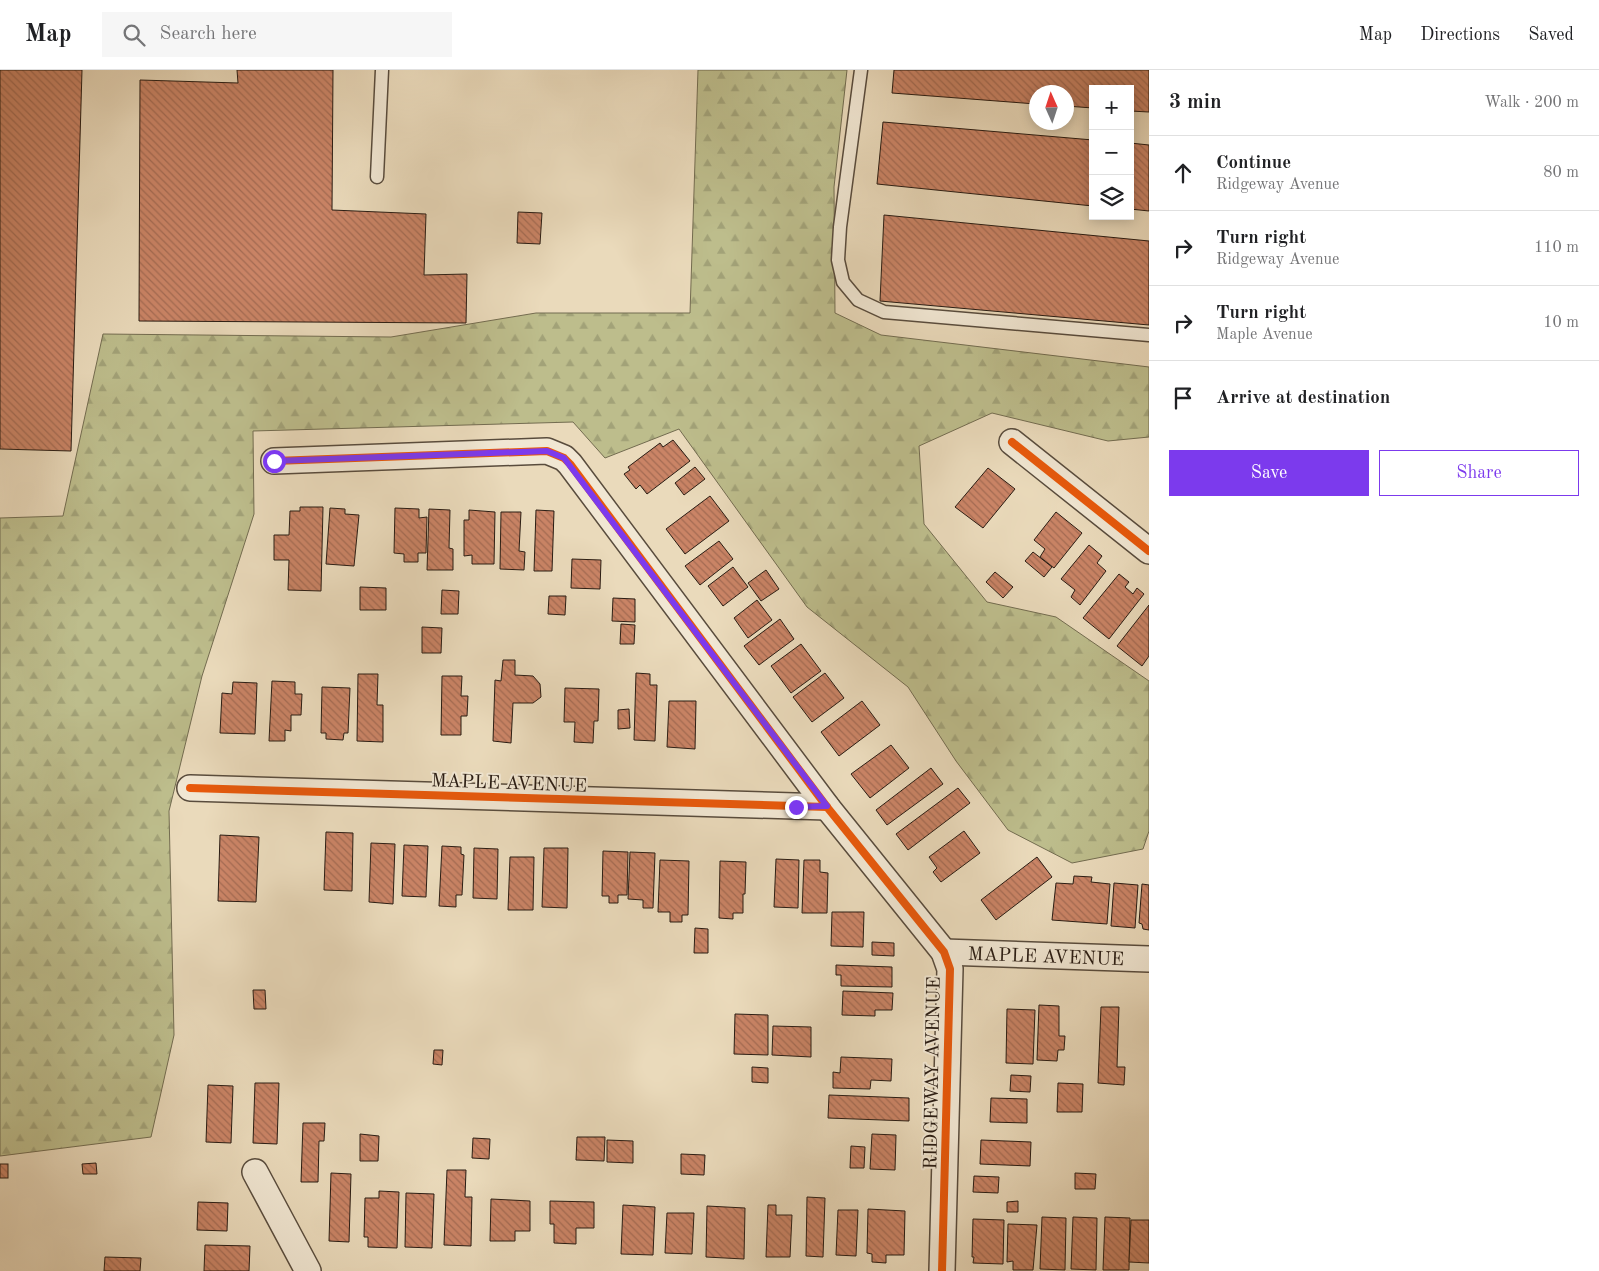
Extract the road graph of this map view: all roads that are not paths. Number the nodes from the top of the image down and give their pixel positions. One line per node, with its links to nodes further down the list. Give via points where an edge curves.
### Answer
1 (382, 70): 3 (lane)
2 (861, 70): 4 (lane, via 838,260 842,282 858,300 884,312)
3 (377, 177)
4 (1149, 335)
5 (1012, 442): 7 (street)
6 (274, 461): 9 (street, RIDGEWAY AVENUE, via 547,451 564,458)
7 (1149, 551)
8 (190, 788): 9 (street, MAPLE AVENUE)
9 (827, 806): 10 (street, RIDGEWAY AVENUE)
10 (944, 952): 11 (street, MAPLE AVENUE); 14 (street, RIDGEWAY AVENUE, via 950,969)
11 (1149, 959)
12 (255, 1172): 13 (street)
13 (308, 1271)
14 (942, 1271)

